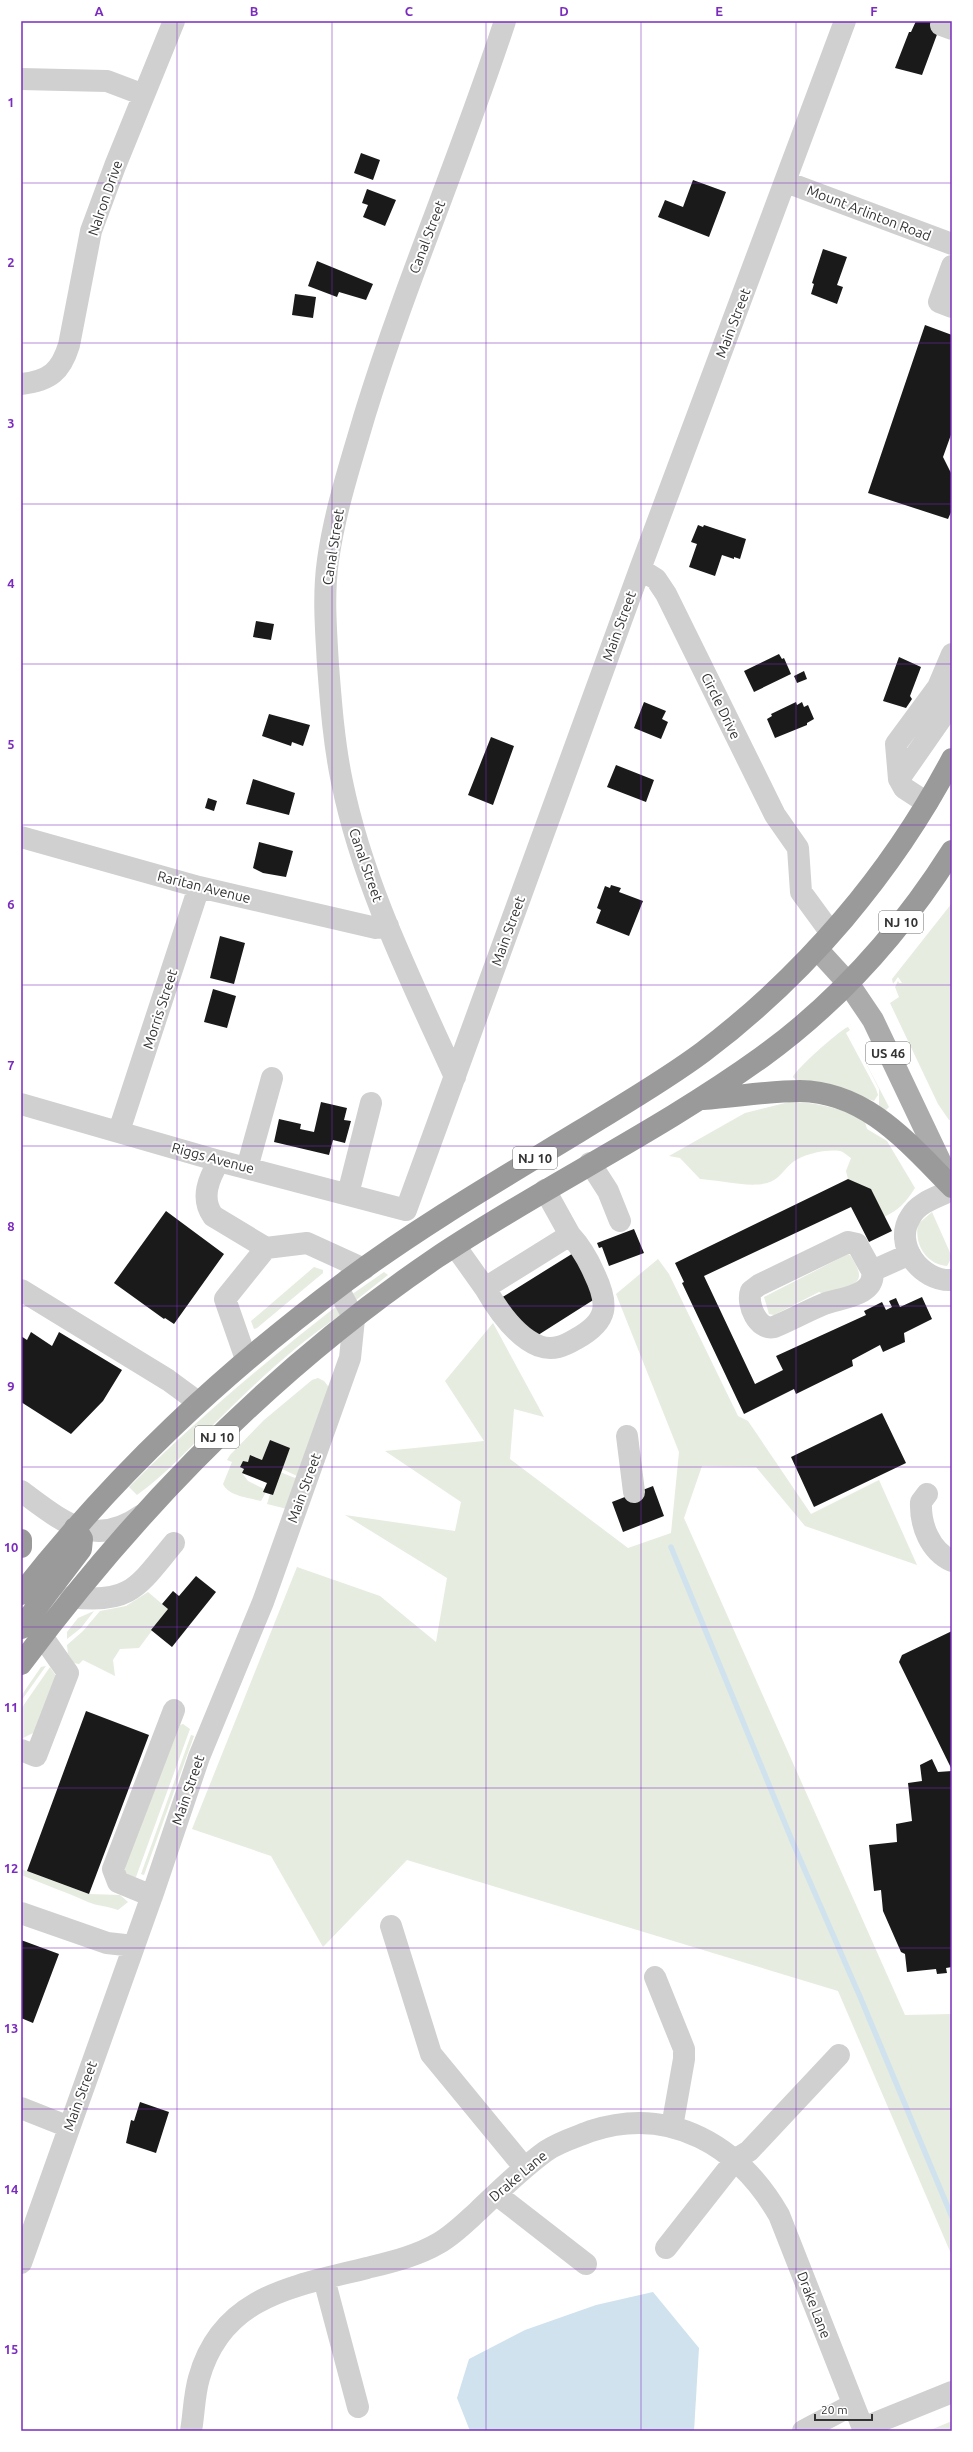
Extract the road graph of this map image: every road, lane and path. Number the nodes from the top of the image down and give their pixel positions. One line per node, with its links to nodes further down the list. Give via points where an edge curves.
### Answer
1 (174, 21): 5 (street, Nalron Drive)
2 (505, 21): 19 (street, Canal Street, via 476,110 386,347 349,470 328,562 326,632 330,692 342,781 353,830)
3 (845, 21): 6 (street, Main Street)
4 (21, 79): 5 (street, via 106,81)
5 (144, 95): 10 (street, Nalron Drive, via 91,231 64,362 49,376)
6 (786, 182): 7 (street, Mount Arlinton Road); 11 (street, Main Street)
7 (952, 244)
8 (952, 266): 9 (street, via 939,302)
9 (952, 306)
10 (21, 384)
11 (640, 569): 20 (street, Circle Drive, via 656,579 666,594 775,815 798,848 801,892); 22 (street, Main Street)
12 (952, 654): 13 (street)
13 (948, 696): 15 (street, via 896,744 900,779 904,788)
14 (952, 759): 15 (highway)
15 (927, 803): 20 (highway, via 887,865)
16 (21, 837): 18 (street, Raritan Avenue)
17 (952, 851): 21 (highway, NJ 10, via 898,926)
18 (199, 887): 19 (street, Raritan Avenue, via 376,928); 27 (street, Morris Street)
19 (388, 926): 22 (street, Canal Street)
20 (824, 941): 21 (main road, US 46); 36 (highway, NJ 10, via 757,1008 703,1052 660,1082)
21 (848, 983): 24 (highway, NJ 10, via 764,1056); 31 (main road, US 46, via 873,1020)
22 (455, 1077): 34 (street, Main Street)
23 (272, 1078): 30 (street)
24 (700, 1100): 29 (highway, NJ 10); 31 (highway, via 800,1091 821,1093 841,1099 872,1112 886,1123)
25 (371, 1103): 33 (street)
26 (21, 1104): 27 (street, Riggs Avenue)
27 (119, 1131): 28 (street, Riggs Avenue)
28 (219, 1161): 30 (street, Riggs Avenue); 39 (street, via 209,1182 205,1199 208,1209 220,1221)
29 (590, 1163): 32 (highway, NJ 10); 35 (street, via 608,1191)
30 (247, 1168): 33 (street, Riggs Avenue)
31 (952, 1187): 40 (street, via 910,1216 905,1230)
32 (545, 1190): 37 (street); 38 (highway, NJ 10)
33 (348, 1194): 34 (street, Riggs Avenue)
34 (406, 1210): 36 (street)
35 (620, 1221)
36 (421, 1231): 41 (highway, NJ 10)
37 (570, 1235): 45 (street); 45 (street, via 583,1248 603,1291 605,1304 602,1316 584,1335 555,1348 532,1343 512,1326 493,1303)
38 (455, 1246): 45 (street); 47 (highway, NJ 10)
39 (266, 1248): 41 (street, via 307,1243); 48 (street, via 224,1299)
40 (910, 1254): 42 (street); 43 (street, via 920,1268 931,1277)
41 (364, 1269): 44 (highway, NJ 10)
42 (872, 1271): 42 (street, via 872,1280 860,1292 838,1302 826,1303 770,1328 760,1324 750,1299 751,1291 759,1285 848,1242 857,1244)
43 (952, 1280)
44 (338, 1288): 47 (street); 48 (highway, NJ 10)
45 (485, 1288)
46 (21, 1290): 49 (street, via 168,1380)
47 (354, 1318): 54 (highway, NJ 10, via 262,1394); 67 (street, Main Street, via 350,1358 332,1412 263,1602 199,1757)
48 (246, 1359): 49 (highway, NJ 10)
49 (198, 1402): 55 (highway, NJ 10)
50 (627, 1436): 52 (street)
51 (21, 1491): 55 (street)
52 (634, 1492)
53 (927, 1494): 59 (street, via 921,1502 924,1528 934,1546)
54 (142, 1515): 55 (street, via 126,1525 109,1531); 61 (highway, NJ 10)
55 (75, 1528): 60 (highway, NJ 10); 62 (highway, via 82,1538 81,1549)
56 (21, 1540): 58 (highway)
57 (174, 1543): 61 (street, via 139,1585 127,1593 94,1600)
58 (21, 1547)
59 (952, 1561)
60 (21, 1594)
61 (71, 1597): 63 (highway, NJ 10)
62 (21, 1628)
63 (42, 1636): 64 (highway, NJ 10); 66 (street, via 68,1673 36,1756)
64 (21, 1664)
65 (174, 1710): 67 (street, via 113,1869 118,1882)
66 (21, 1750)
67 (152, 1896): 70 (street, Main Street)
68 (21, 1913): 70 (street, via 107,1943)
69 (391, 1926): 77 (street, via 431,2054)
70 (134, 1946): 74 (street, Main Street)
71 (655, 1976): 75 (street, via 684,2049)
72 (839, 2055): 76 (street, via 749,2151)
73 (21, 2108): 74 (street)
74 (69, 2127): 79 (street, Main Street)
75 (672, 2128): 76 (street, Drake Lane, via 705,2138); 77 (street, Drake Lane, via 631,2123 603,2127 548,2150)
76 (736, 2159): 80 (street); 85 (street, Drake Lane, via 765,2190 779,2215)
77 (524, 2167): 78 (street, Drake Lane)
78 (496, 2194): 82 (street); 83 (street, Drake Lane, via 438,2244 391,2262)
79 (25, 2239): 81 (street, Main Street)
80 (666, 2248)
81 (21, 2263)
82 (586, 2264)
83 (324, 2279): 86 (street); 88 (street, Drake Lane, via 283,2289 264,2298 231,2321 217,2339 198,2379)
84 (952, 2392): 87 (street)
85 (852, 2404): 87 (street, Drake Lane); 89 (street)
86 (358, 2407)
87 (863, 2430)
88 (191, 2431)
89 (803, 2431)

